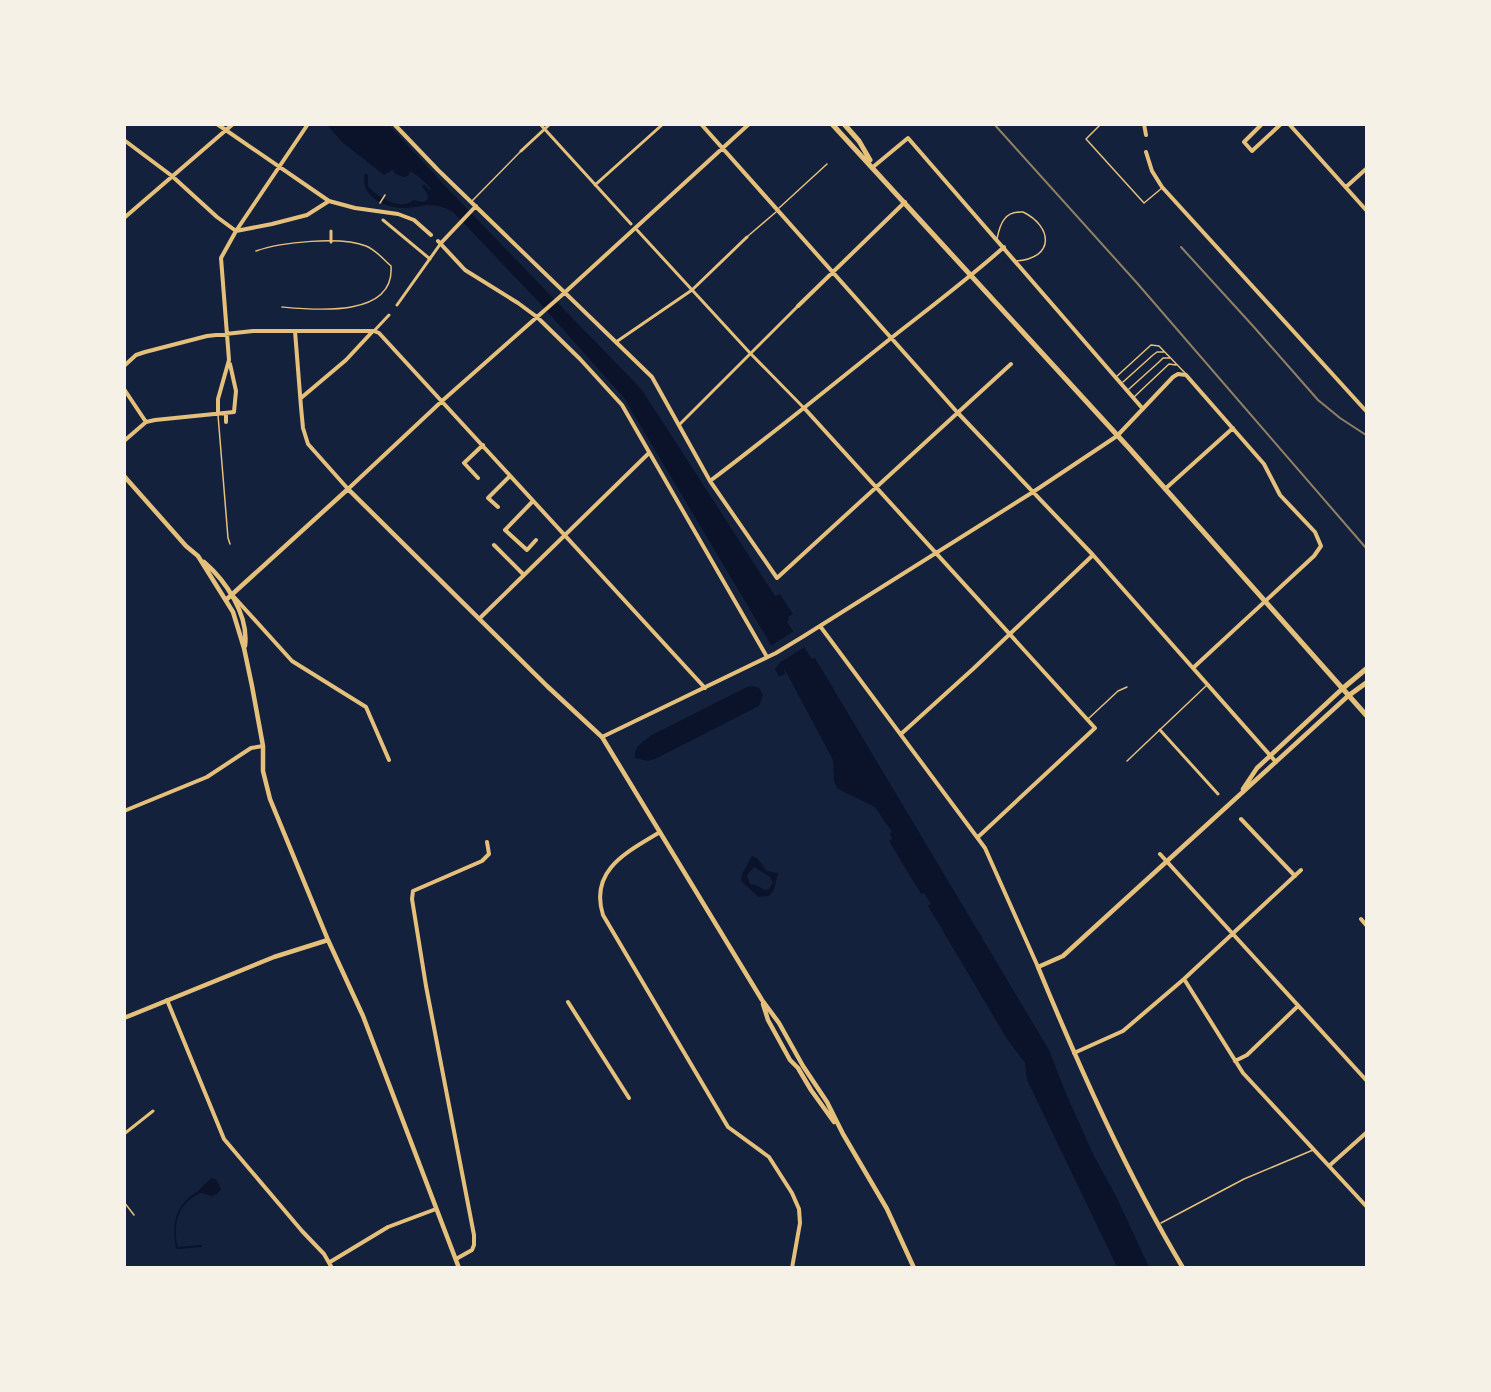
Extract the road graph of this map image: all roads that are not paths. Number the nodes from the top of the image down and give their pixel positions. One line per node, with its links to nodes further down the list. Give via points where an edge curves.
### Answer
1 (217, 124): 18 (street)
2 (232, 124): 18 (street)
3 (308, 124): 25 (street)
4 (394, 124): 34 (street)
5 (540, 124): 17 (street)
6 (550, 124): 17 (street)
7 (663, 124): 29 (street)
8 (700, 124): 21 (street)
9 (749, 124): 21 (street)
10 (832, 124): 26 (main road)
11 (846, 124): 26 (main road)
12 (1101, 124): 30 (lane, via 1086,139 1144,203)
13 (1144, 124): 19 (street)
14 (1262, 124): 15 (street, via 1244,142 1252,151)
15 (1281, 124)
16 (1289, 124): 31 (street)
17 (545, 129): 22 (street); 29 (street)
18 (226, 131): 25 (street); 28 (street)
19 (1146, 135)
20 (124, 140): 28 (street)
21 (723, 149): 39 (street); 58 (street)
22 (521, 151): 34 (lane)
23 (1146, 152): 30 (street)
24 (827, 164): 39 (lane)
25 (279, 166): 33 (street); 44 (street)
26 (873, 167): 35 (main road); 48 (street, via 908,138)
27 (1366, 169): 31 (street)
28 (172, 176): 40 (street); 44 (street)
29 (595, 185): 42 (street)
30 (1162, 187): 86 (street)
31 (1346, 187): 38 (street)
32 (385, 195): 36 (lane)
33 (328, 201): 44 (street, via 307,215); 46 (street, via 398,214 414,220)
34 (471, 201): 37 (street)
35 (905, 202): 55 (street); 56 (main road)
36 (380, 203)
37 (474, 208): 50 (street); 58 (street)
38 (1366, 210)
39 (777, 211): 47 (lane); 55 (street)
40 (124, 218)
41 (382, 220): 53 (street)
42 (631, 224)
43 (637, 230): 57 (street)
44 (236, 231): 66 (street, via 221,258)
45 (331, 231): 49 (street)
46 (431, 235)
47 (747, 237): 57 (street)
48 (997, 239): 51 (street); 54 (lane, via 1000,224 1011,213 1023,212 1035,222 1045,236 1045,248 1032,259)
49 (331, 242): 52 (lane); 61 (lane, via 367,247 391,266 390,279 382,294 348,308)
50 (440, 242): 53 (street); 63 (street, via 465,270)
51 (1004, 247): 54 (street); 56 (street)
52 (256, 251)
53 (430, 259): 59 (street)
54 (1016, 261): 77 (street)
55 (832, 274): 60 (street); 67 (street)
56 (972, 276): 67 (street); 94 (main road)
57 (692, 290): 68 (street); 70 (street)
58 (566, 292): 63 (street); 68 (street)
59 (397, 305)
60 (798, 306): 70 (street)
61 (282, 307)
62 (389, 315): 65 (street)
63 (537, 317): 83 (street); 97 (street, via 622,405)
64 (295, 331): 65 (street); 66 (street); 81 (street)
65 (374, 331): 81 (street); 83 (street)
66 (228, 334): 72 (street); 75 (street, via 145,352)
67 (891, 338): 84 (street); 87 (street)
68 (616, 342): 92 (street, via 652,377)
69 (1164, 352): 71 (lane); 77 (lane, via 1151,345); 78 (lane, via 1157,352)
70 (750, 353): 84 (street); 92 (street)
71 (1171, 358): 74 (lane); 80 (lane, via 1163,358)
72 (229, 360): 88 (street, via 236,391 234,412); 89 (street)
73 (1011, 364): 87 (street)
74 (1177, 365): 76 (lane); 82 (lane, via 1169,364)
75 (124, 366)
76 (1186, 375): 85 (street, via 1173,377); 93 (street)
77 (1115, 377): 78 (street)
78 (1121, 384): 80 (street)
79 (124, 389): 90 (street)
80 (1127, 391): 82 (street)
81 (301, 398): 103 (street, via 308,444)
82 (1133, 398): 85 (street)
83 (442, 401): 96 (street); 103 (street)
84 (805, 409): 101 (street); 102 (street)
85 (1143, 409): 94 (street)
86 (1366, 411)
87 (957, 412): 102 (street); 105 (street)
88 (226, 413): 89 (street); 91 (street)
89 (218, 414): 90 (street); 110 (lane)
90 (146, 422): 95 (street)
91 (226, 422)
92 (679, 424): 101 (street)
93 (1233, 428): 104 (street); 118 (street, via 1264,464 1280,495 1315,532 1321,546)
94 (1118, 436): 104 (main road); 105 (street)
95 (124, 441)
96 (483, 445): 99 (street); 100 (street, via 464,463)
97 (650, 453): 108 (street); 125 (street)
98 (124, 476): 114 (street)
99 (510, 476): 106 (street); 107 (street, via 488,498)
100 (478, 478)
101 (710, 481): 102 (street, via 777,578)
102 (877, 488): 112 (street)
103 (348, 489): 116 (street); 120 (street)
104 (1165, 489): 118 (main road)
105 (1033, 492): 112 (street); 113 (street)
106 (533, 501): 108 (street); 109 (street, via 505,530 527,550)
107 (498, 507)
108 (564, 536): 115 (street); 131 (street)
109 (536, 540)
110 (230, 544)
111 (494, 545): 115 (street)
112 (934, 553): 122 (street); 123 (street)
113 (1093, 555): 123 (street); 126 (street)
114 (198, 556): 116 (street); 117 (street)
115 (524, 575): 120 (street)
116 (232, 595): 117 (street); 119 (street); 121 (street)
117 (227, 599): 124 (street)
118 (1266, 602): 126 (street); 132 (main road)
119 (250, 614): 121 (street, via 245,613); 141 (street, via 292,661 366,707)
120 (480, 618): 138 (street)
121 (241, 619): 124 (street)
122 (820, 626): 125 (street); 137 (street)
123 (1009, 634): 135 (street); 137 (street)
124 (244, 648): 139 (street)
125 (767, 657): 131 (street)
126 (1193, 668): 129 (street)
127 (1366, 669): 132 (main road)
128 (1366, 683): 133 (main road)
129 (1208, 684): 136 (lane); 140 (street)
130 (1126, 687): 135 (lane)
131 (705, 688): 138 (street)
132 (1342, 689): 133 (main road); 140 (street)
133 (1348, 696): 134 (main road); 143 (street)
134 (1366, 715)
135 (1087, 720): 149 (street, via 1095,728)
136 (1160, 730): 142 (lane); 144 (street)
137 (901, 734): 149 (street)
138 (602, 737): 148 (street)
139 (263, 746): 146 (street, via 251,748 207,777); 158 (street, via 263,771 270,799)
140 (1270, 755): 143 (street); 145 (street)
141 (389, 760)
142 (1127, 761)
143 (1276, 762): 145 (street)
144 (1218, 794)
145 (1240, 795): 152 (street)
146 (124, 811)
147 (1241, 819): 154 (street)
148 (660, 832): 162 (street); 185 (street, via 619,859 607,872 599,897 603,915 728,1127 769,1156 792,1193 800,1222)
149 (978, 837): 159 (street, via 992,859)
150 (487, 842): 181 (street, via 489,854 482,861 412,891 426,986 474,1235 472,1250)
151 (1160, 854): 152 (street)
152 (1166, 861): 157 (street); 159 (street, via 1063,956)
153 (1301, 870): 154 (street)
154 (1295, 876): 157 (street)
155 (1361, 919): 156 (street)
156 (1366, 925)
157 (1233, 934): 160 (street); 164 (street)
158 (327, 940): 161 (street); 178 (street, via 363,1016)
159 (1038, 967): 166 (street)
160 (1184, 979): 166 (street, via 1123,1031); 167 (street)
161 (167, 1000): 165 (street); 182 (street, via 224,1139)
162 (762, 1000): 173 (street); 173 (street, via 768,1020 790,1060)
163 (568, 1002): 169 (street)
164 (1298, 1006): 167 (street); 168 (street)
165 (124, 1018)
166 (1074, 1053): 180 (street)
167 (1235, 1061): 174 (street)
168 (1366, 1080)
169 (629, 1098)
170 (153, 1111): 172 (street)
171 (1366, 1133): 175 (street)
172 (124, 1134)
173 (843, 1134): 186 (street, via 884,1203)
174 (1313, 1150): 175 (street); 180 (lane, via 1244,1179)
175 (1329, 1167): 177 (street)
176 (124, 1203): 179 (lane)
177 (1366, 1206)
178 (436, 1209): 181 (street); 182 (street, via 388,1227)
179 (135, 1215)
180 (1157, 1225): 187 (street)
181 (456, 1260): 184 (street)
182 (330, 1262): 183 (street)
183 (332, 1268)
184 (459, 1268)
185 (792, 1268)
186 (914, 1268)
187 (1183, 1268)

